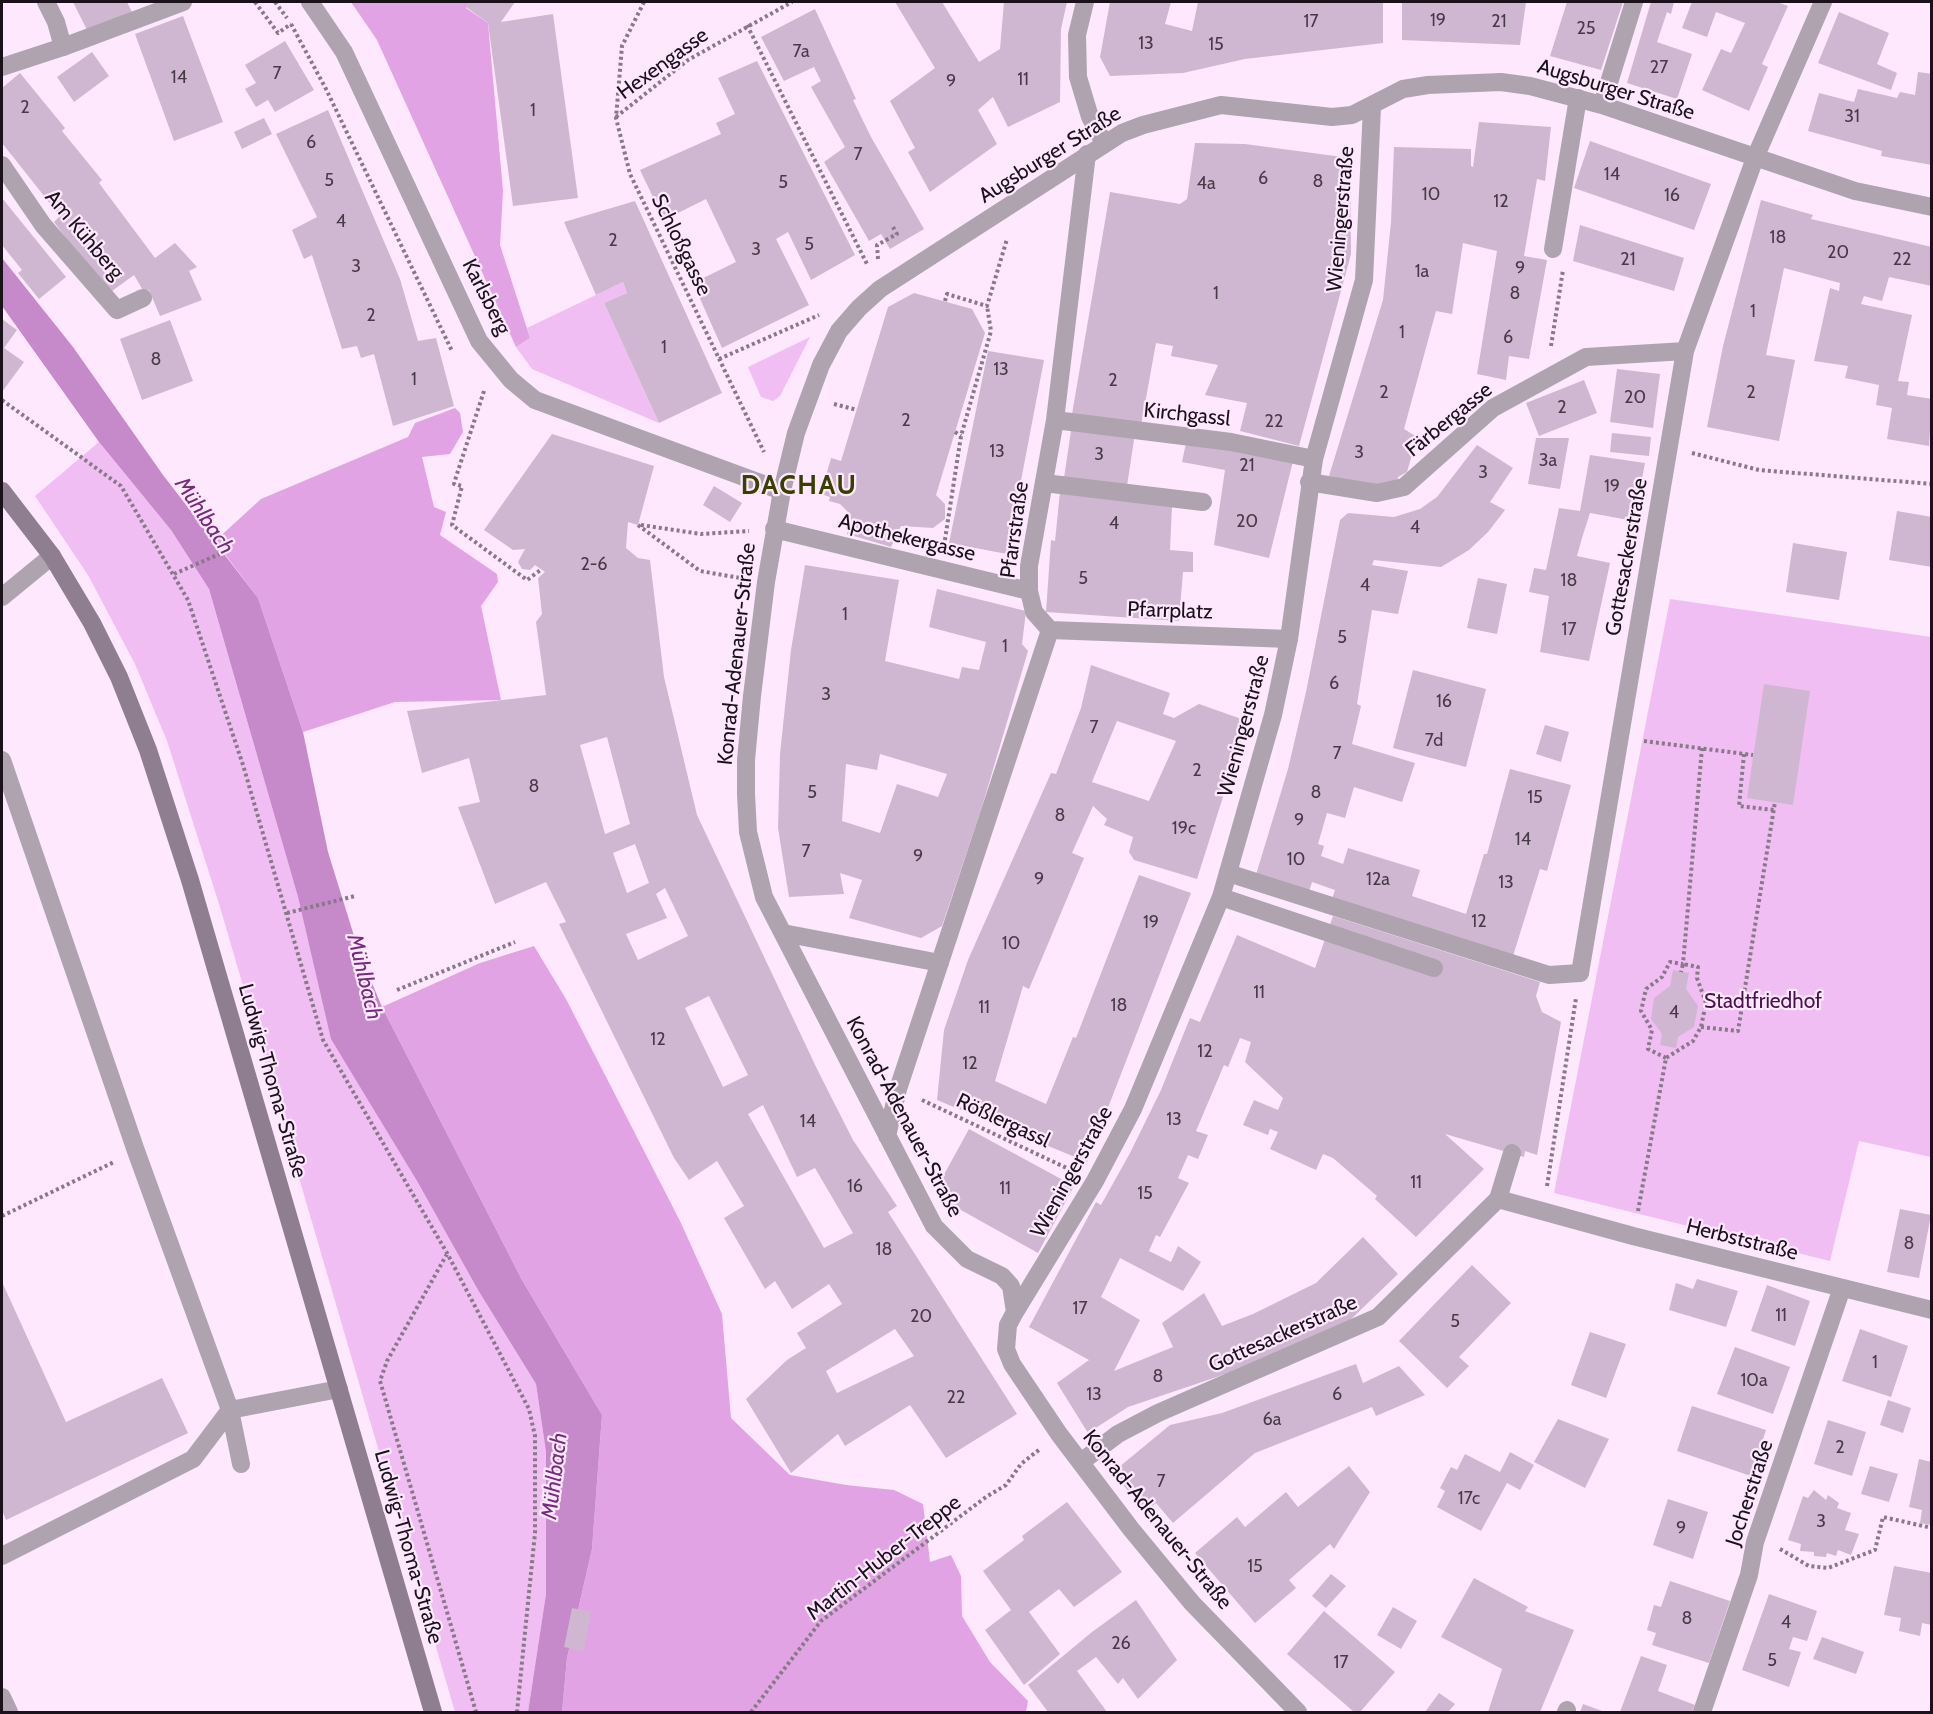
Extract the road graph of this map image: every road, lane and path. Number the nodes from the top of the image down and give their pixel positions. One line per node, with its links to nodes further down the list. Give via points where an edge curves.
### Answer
1 (46, 2): 13 (street)
2 (183, 2): 13 (street)
3 (255, 2): 11 (path, via 278,33)
4 (275, 2): 11 (path)
5 (310, 2): 36 (street, Karlsberg, via 344,52 479,341)
6 (644, 2): 18 (path, Schloßgasse, via 622,46)
7 (792, 2): 12 (path, Hexengasse)
8 (1084, 2): 19 (street, via 1077,35 1078,77 1090,117)
9 (1634, 2): 16 (street)
10 (1823, 2): 21 (street, Gottesackerstraße)
11 (291, 24): 33 (path, via 326,88)
12 (747, 25): 18 (path, Hexengasse, via 688,60); 27 (path)
13 (63, 47): 14 (street)
14 (2, 67)
15 (1578, 98): 16 (street, Augsburger Straße); 17 (street, Augsburger Straße, via 1501,82 1466,83 1403,89); 25 (street)
16 (1602, 105): 21 (street, Augsburger Straße)
17 (1372, 107): 19 (street, Augsburger Straße, via 1332,117 1221,105 1143,125); 44 (street, Wieningerstraße, via 1364,280)
18 (616, 118): 34 (path, Schloßgasse, via 630,174)
19 (1104, 143): 20 (street, Augsburger Straße)
20 (1088, 154): 27 (street, Augsburger Straße); 40 (street, Pfarrstraße)
21 (1755, 158): 23 (street, Augsburger Straße, via 1855,192); 32 (street, Gottesackerstraße)
22 (2, 165): 28 (street, Am Kühberg, via 44,225 117,310)
23 (1932, 207)
24 (893, 227): 27 (path, via 897,234 877,245)
25 (1553, 249): 35 (path, via 1564,263)
26 (1001, 258): 30 (path)
27 (880, 289): 48 (street, Augsburger Straße, via 839,332 821,365 796,434)
28 (143, 298)
29 (945, 302): 30 (path, via 947,294)
30 (987, 306): 42 (path, via 991,331)
31 (826, 312): 34 (path)
32 (1684, 351): 35 (street, Färbergasse, via 1586,357); 43 (street, Gottesackerstraße)
33 (454, 355)
34 (719, 359): 48 (path, Schloßgasse)
35 (1546, 379): 45 (street, Färbergasse, via 1493,408 1404,487 1377,493)
36 (511, 380): 38 (path); 48 (street, Karlsberg, via 535,400)
37 (477, 382): 38 (path)
38 (484, 391): 55 (path, via 454,484 462,486 452,525 527,580)
39 (2, 400): 56 (path, via 121,486)
40 (1055, 420): 44 (street, Kirchgassl, via 1231,442); 46 (street, Pfarrstraße)
41 (955, 432): 42 (path)
42 (961, 436): 54 (path)
43 (1668, 448): 47 (path, via 1759,471); 62 (street, Gottesackerstraße)
44 (1314, 459): 45 (street, Wieningerstraße)
45 (1310, 482): 61 (street, Wieningerstraße)
46 (1044, 483): 50 (street); 58 (street, Pfarrstraße, via 1029,566)
47 (1932, 484)
48 (782, 490): 51 (street, Konrad-Adenauer-Straße)
49 (2, 491): 53 (main road, Ludwig-Thoma-Straße)
50 (1203, 502)
51 (774, 529): 54 (street, Apothekergasse); 57 (street, Konrad-Adenauer-Straße); 57 (path, via 701,534 638,525 700,571)
52 (224, 552): 56 (path)
53 (52, 556): 59 (street); 96 (main road, Ludwig-Thoma-Straße, via 101,641 148,750 190,880)
54 (940, 568): 58 (street, Apothekergasse)
55 (542, 569)
56 (174, 574): 72 (path, via 199,629)
57 (766, 582): 73 (street, Konrad-Adenauer-Straße, via 746,760 746,794 748,832 757,873 764,897)
58 (1029, 591): 60 (street, Pfarrstraße, via 1034,612)
59 (2, 597)
60 (1050, 630): 61 (street, Pfarrplatz); 75 (street)
61 (1289, 639): 69 (street, Wieningerstraße)
62 (1620, 737): 63 (path); 79 (street, Gottesackerstraße)
63 (1702, 748): 64 (path); 76 (path)
64 (1744, 754): 65 (path); 68 (path, via 1739,806)
65 (1753, 755)
66 (2, 760): 85 (street)
67 (1775, 802): 68 (path)
68 (1774, 810): 81 (path, via 1738,1031)
69 (1228, 873): 71 (street, Wieningerstraße); 79 (street, via 1549,975)
70 (355, 896): 72 (path)
71 (1221, 897): 77 (street); 87 (street, Wieningerstraße, via 1133,1109)
72 (287, 913): 92 (path, via 323,1040)
73 (783, 933): 75 (street); 84 (street, Konrad-Adenauer-Straße)
74 (515, 942): 80 (path)
75 (940, 963): 83 (street)
76 (1683, 964): 78 (path); 81 (path, via 1698,967 1697,978 1706,1003); 82 (path, via 1670,962 1662,977 1646,989 1641,1011 1652,1030 1648,1049)
77 (1434, 968)
78 (1681, 972)
79 (1580, 973): 89 (path)
80 (397, 990)
81 (1701, 1027): 82 (path, via 1693,1041)
82 (1666, 1058): 91 (path)
83 (898, 1089): 84 (street); 87 (path, Rößlergassl)
84 (887, 1136): 95 (street, Konrad-Adenauer-Straße, via 934,1226 967,1259 1002,1276 1011,1287)
85 (136, 1152): 90 (path); 97 (street)
86 (1512, 1153): 88 (street)
87 (1095, 1181): 95 (street, Wieningerstraße)
88 (1498, 1198): 89 (street); 98 (street, Gottesackerstraße, via 1378,1317 1158,1413 1118,1434)
89 (1543, 1210): 91 (street, Herbststraße)
90 (2, 1216)
91 (1633, 1236): 93 (street, Herbststraße)
92 (447, 1253): 107 (path, via 387,1361 380,1381); 108 (path, via 529,1409 534,1429 535,1533)
93 (1842, 1288): 94 (street, Herbststraße); 102 (street, Jocherstraße)
94 (1932, 1310)
95 (1015, 1312): 98 (street, Konrad-Adenauer-Straße, via 1006,1349 1012,1364)
96 (339, 1389): 97 (street); 106 (main road, Ludwig-Thoma-Straße)
97 (230, 1410): 99 (street); 103 (street, via 193,1459)
98 (1081, 1462): 110 (street, Konrad-Adenauer-Straße, via 1192,1603)
99 (241, 1464)
100 (1021, 1464): 109 (path, Martin-Huber-Treppe, via 1006,1485 821,1621)
101 (1932, 1528): 102 (path, via 1883,1516 1875,1550 1828,1568 1809,1566 1785,1550)
102 (1755, 1542): 111 (street, Jocherstraße, via 1749,1575)
103 (2, 1556)
104 (2, 1697): 105 (street)
105 (9, 1713)
106 (433, 1713)
107 (476, 1713)
108 (517, 1713)
109 (751, 1713)
110 (1298, 1713)
111 (1702, 1713)

